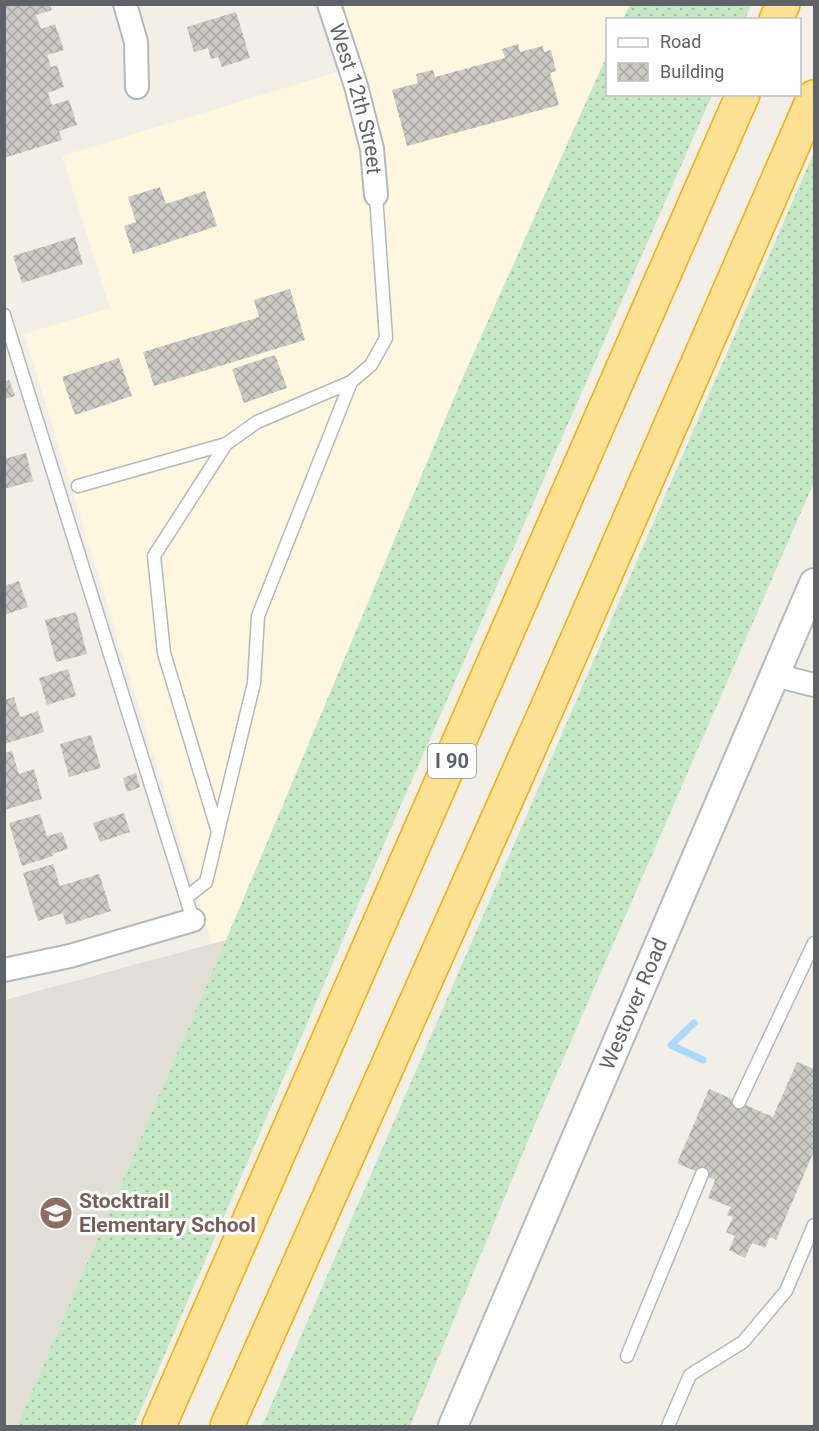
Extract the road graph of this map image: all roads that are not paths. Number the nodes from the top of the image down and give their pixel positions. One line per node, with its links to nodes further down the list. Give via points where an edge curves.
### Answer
1 (125, 4): 5 (street, via 136,42)
2 (329, 4): 8 (street, West 12th Street, via 356,86 369,139)
3 (783, 4): 4 (highway)
4 (777, 18)
5 (137, 87)
6 (742, 96): 25 (highway, I 90)
7 (814, 97): 26 (highway)
8 (376, 195): 10 (lane, via 386,338 371,365)
9 (4, 315): 17 (lane)
10 (351, 382): 11 (lane, via 257,422); 16 (lane, via 258,616 254,683)
11 (226, 444): 12 (lane); 16 (lane, via 154,556 164,653)
12 (78, 486)
13 (814, 583): 14 (street, Westover Road)
14 (775, 675): 15 (street); 27 (street, Westover Road)
15 (814, 686)
16 (218, 832): 17 (lane, via 206,882)
17 (187, 897): 18 (lane)
18 (193, 920): 20 (street, via 70,956)
19 (814, 943): 21 (lane)
20 (4, 970)
21 (739, 1102)
22 (702, 1174): 24 (lane)
23 (814, 1225): 28 (lane, via 786,1291 743,1342 690,1375)
24 (627, 1356)
25 (159, 1426)
26 (227, 1426)
27 (453, 1426)
28 (668, 1426)

